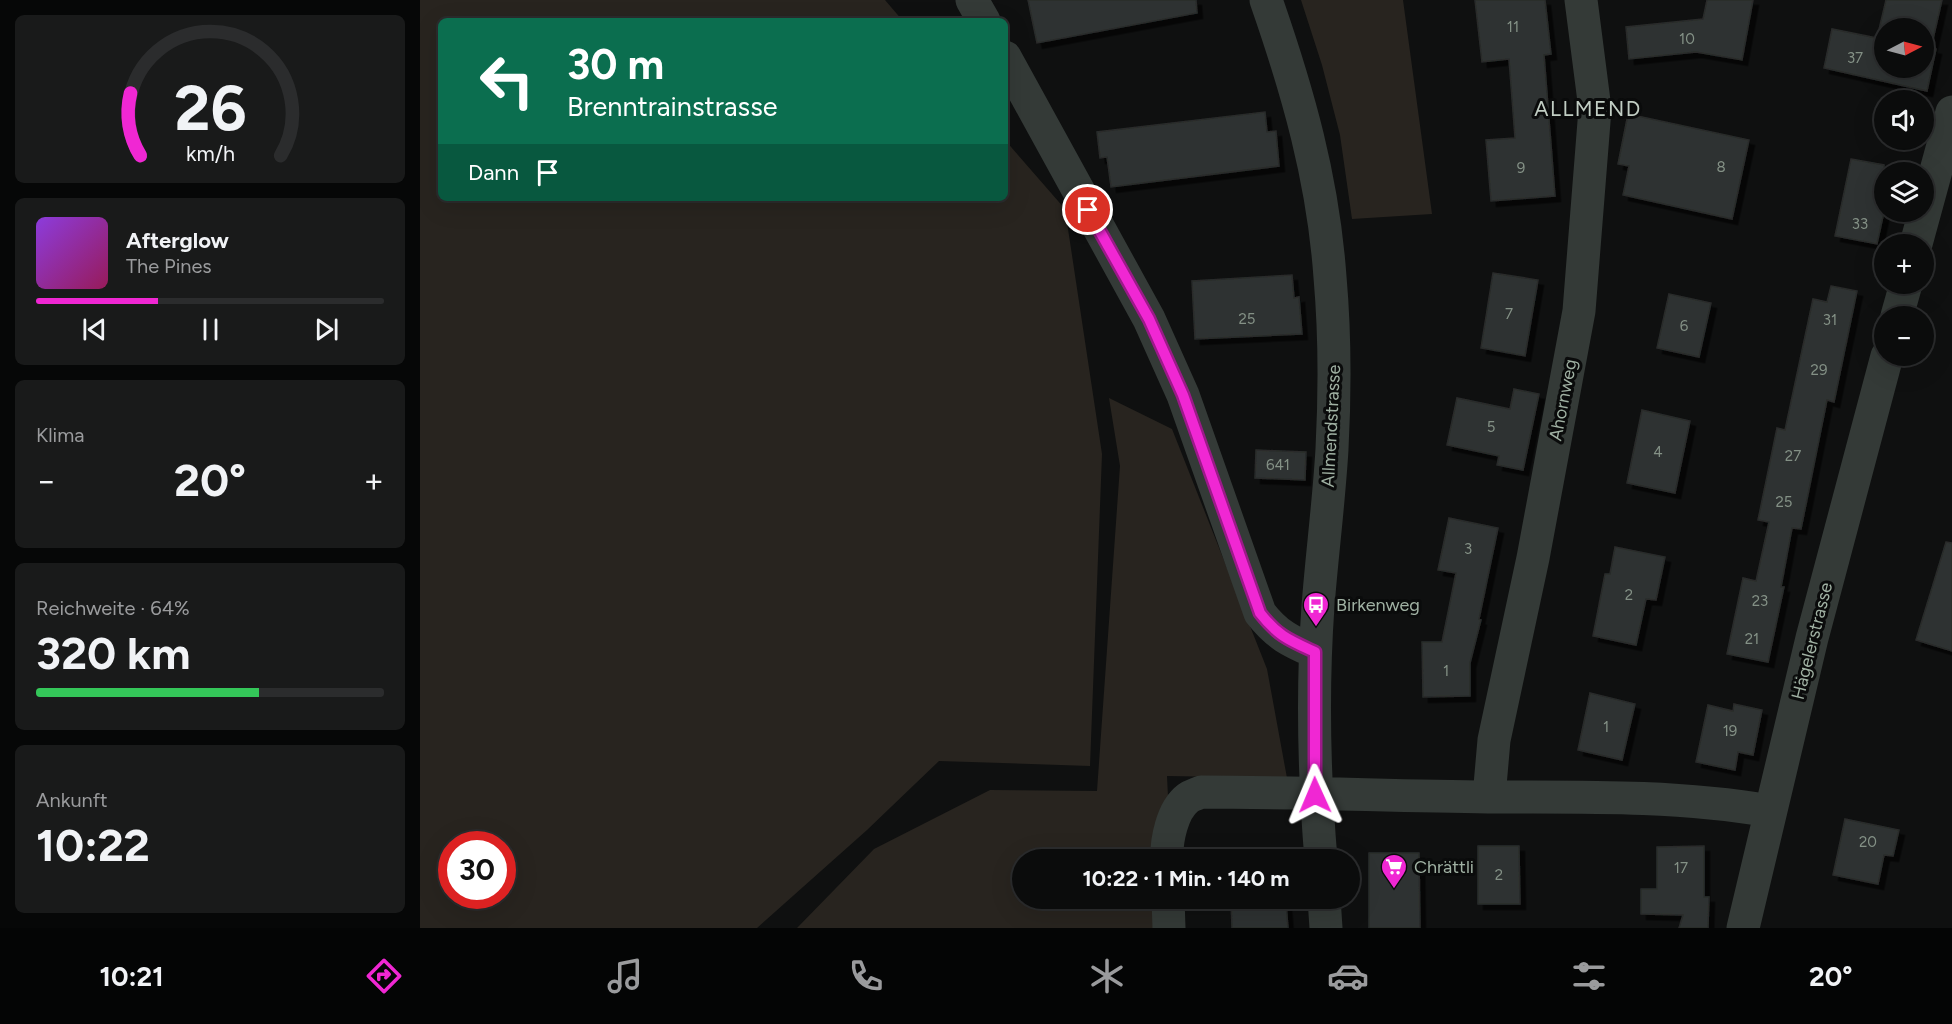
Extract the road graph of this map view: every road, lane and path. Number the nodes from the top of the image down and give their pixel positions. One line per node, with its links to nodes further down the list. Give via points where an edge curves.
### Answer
1 (972, 0): 4 (street)
2 (1266, 0): 9 (street, Allmendstrasse, via 1311,143 1330,276 1334,351 1332,449)
3 (1581, 0): 11 (street, Ahornweg, via 1595,109 1579,311 1494,740)
4 (982, 18)
5 (1008, 62): 9 (street, via 1149,319 1183,395 1260,613 1285,639)
6 (1952, 112): 7 (street)
7 (1919, 234)
8 (1884, 366): 12 (street, Hägelerstrasse)
9 (1315, 652): 10 (street, Allmendstrasse)
10 (1315, 795): 11 (street); 13 (street, via 1201,792 1177,810); 14 (street, Allmendstrasse)
11 (1489, 797): 12 (street, via 1606,797 1723,803)
12 (1770, 811): 19 (street, Hägelerstrasse)
13 (1167, 849)
14 (1320, 849)
15 (1168, 909): 17 (street)
16 (1325, 909): 18 (street)
17 (1169, 928)
18 (1326, 928)
19 (1743, 928)

